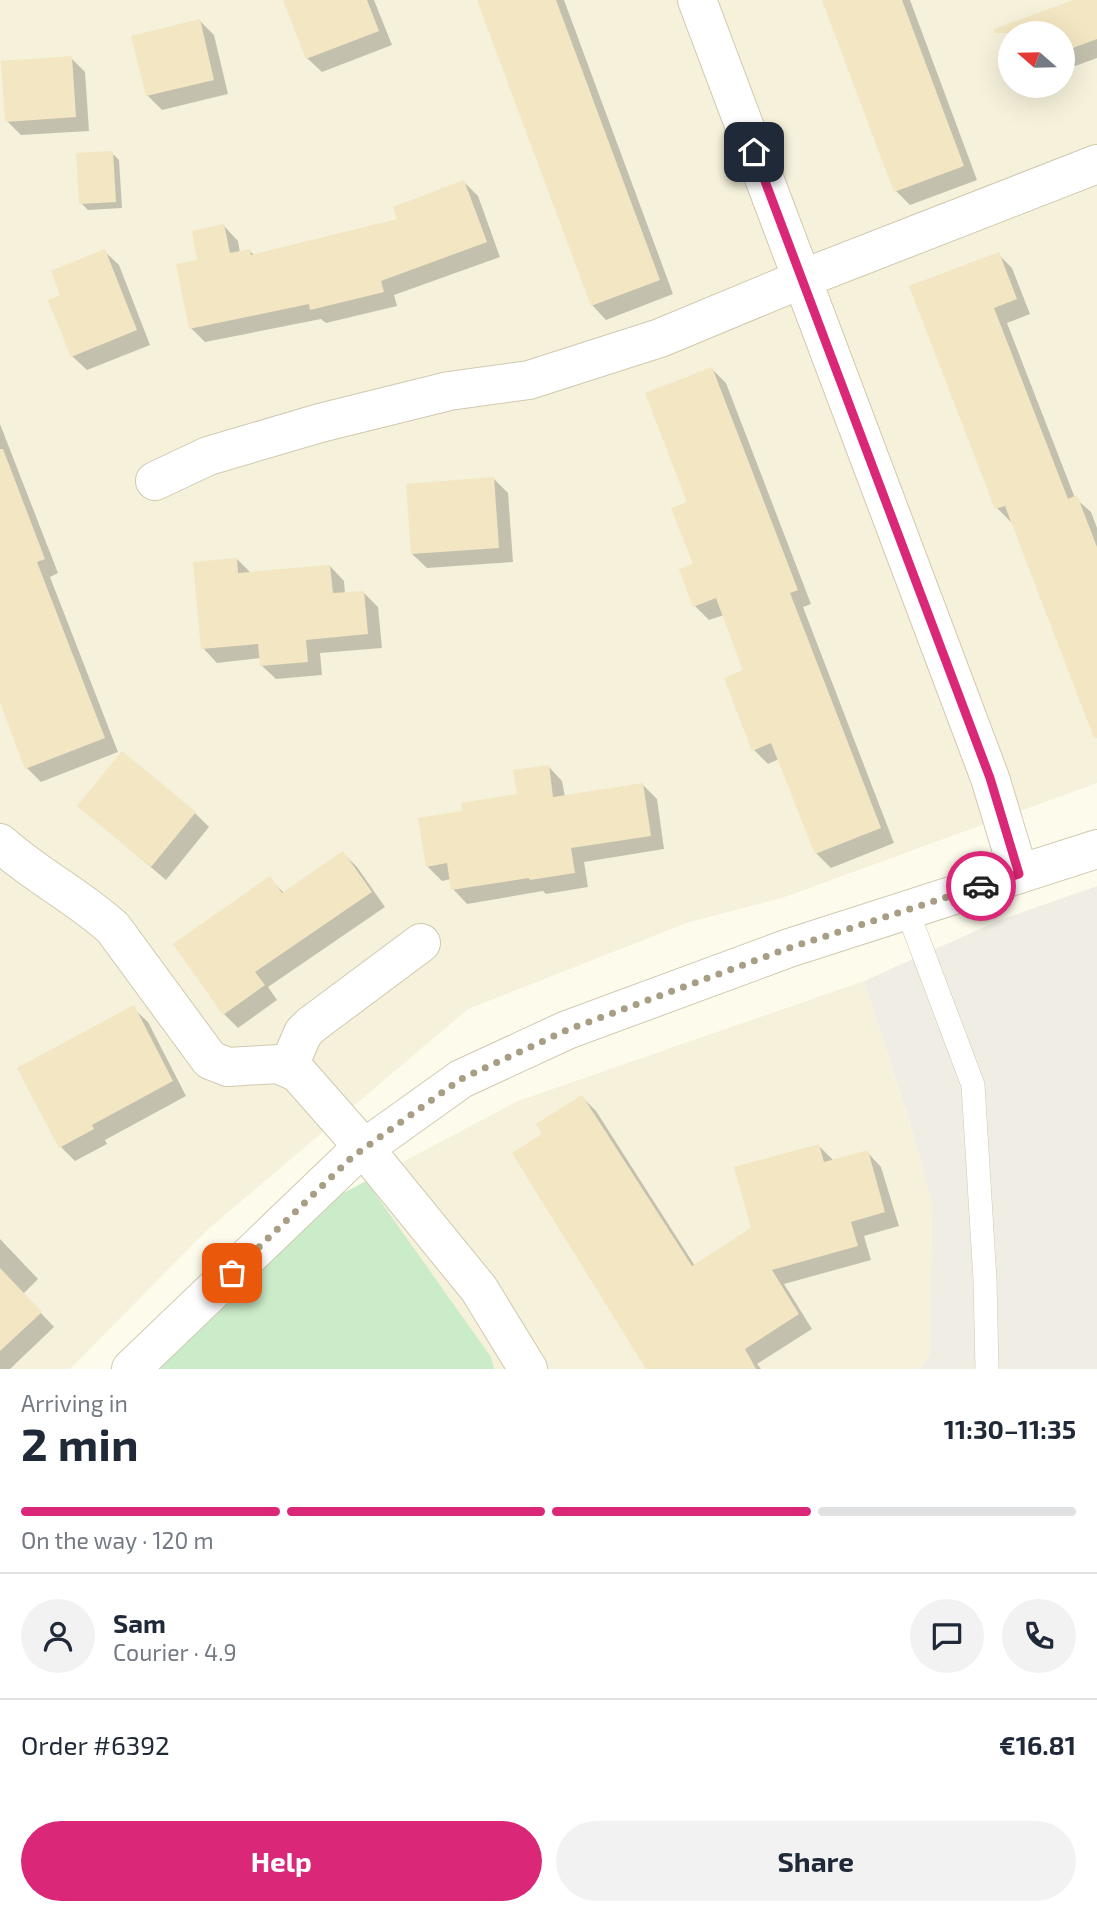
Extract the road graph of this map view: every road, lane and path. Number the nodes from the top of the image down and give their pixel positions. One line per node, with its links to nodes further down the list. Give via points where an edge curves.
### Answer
1 (697, 0): 3 (street)
2 (1097, 164): 3 (street)
3 (802, 279): 4 (street, via 660,338 529,380 449,391 320,423 208,456); 7 (street, via 990,778)
4 (155, 481)
5 (0, 843): 10 (street, via 113,928 210,1060 228,1068 278,1064)
6 (1097, 849): 7 (street)
7 (1019, 874): 8 (street)
8 (907, 910): 11 (street, via 567,1030 461,1079); 14 (lane, via 974,1085)
9 (421, 943): 10 (street, via 311,1025)
10 (288, 1068): 11 (street, via 298,1073)
11 (364, 1148): 12 (street); 13 (street, via 479,1289)
12 (131, 1369)
13 (528, 1369)
14 (987, 1369)

